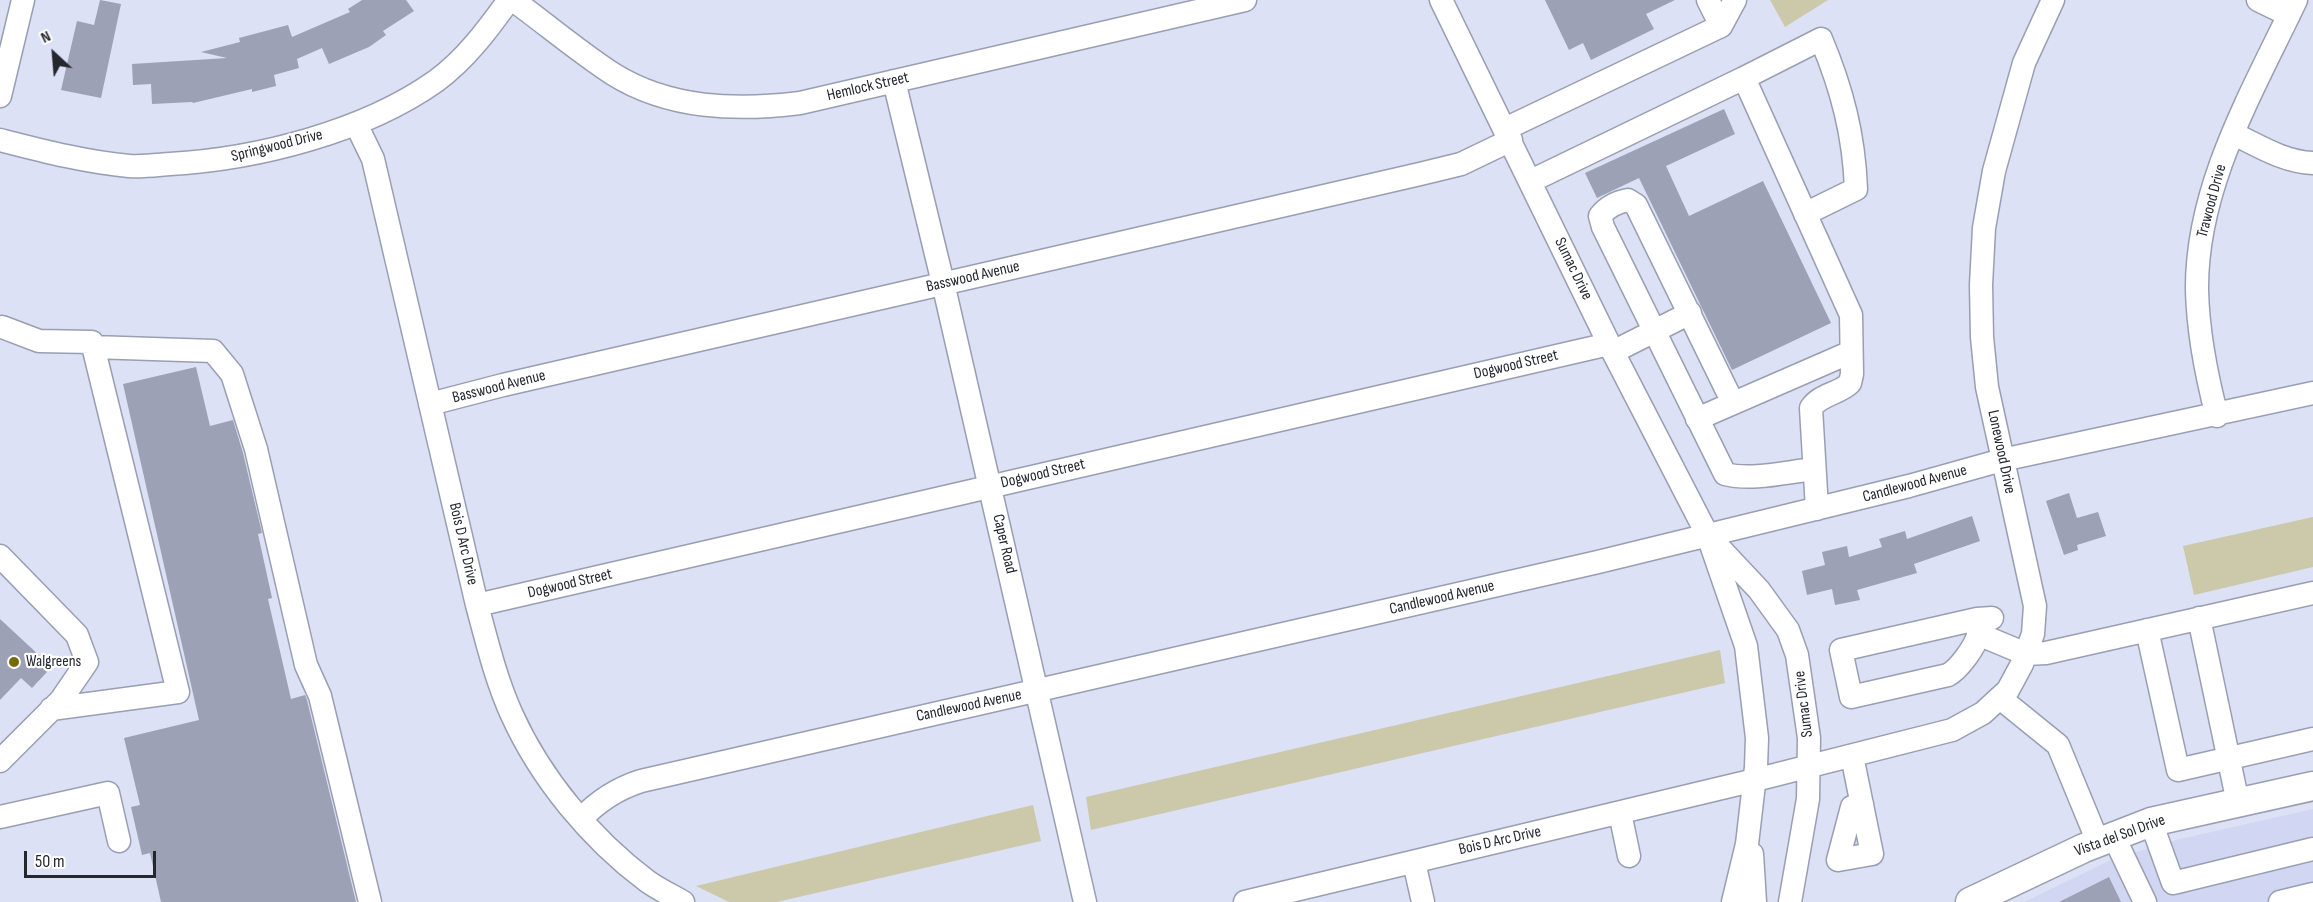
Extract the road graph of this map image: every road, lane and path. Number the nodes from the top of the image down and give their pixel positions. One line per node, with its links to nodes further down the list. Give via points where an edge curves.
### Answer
1 (23, 0): 13 (street)
2 (511, 0): 12 (street, Hemlock Street, via 614,74 681,101 720,108 761,108); 14 (street, Springwood Drive, via 465,56 437,80)
3 (1245, 0): 12 (street, Hemlock Street)
4 (1441, 0): 15 (street, Sumac Drive)
5 (1708, 0): 10 (street)
6 (1735, 0): 10 (street)
7 (2053, 0): 33 (street, Lonewood Drive, via 2024,63 1994,171 1984,228 1982,337 1987,387)
8 (2258, 0): 9 (street)
9 (2293, 7): 16 (street, Trawood Drive)
10 (1721, 26): 15 (street, Basswood Avenue)
11 (1744, 78): 19 (street); 20 (street); 20 (street, via 1821,39 1848,116 1856,189)
12 (894, 81): 21 (street, Caper Road)
13 (0, 96)
14 (356, 124): 17 (street, Springwood Drive, via 220,160 132,166 74,159); 30 (street, Bois D Arc Drive, via 373,159)
15 (1508, 134): 19 (street, Sumac Drive); 21 (street, Basswood Avenue, via 1461,164)
16 (2234, 134): 18 (street, via 2277,155); 31 (street, Trawood Drive, via 2211,195 2201,239 2197,289 2206,373)
17 (0, 140)
18 (2313, 163)
19 (1531, 181): 26 (street, Sumac Drive)
20 (1805, 214): 27 (street, via 1851,315)
21 (943, 283): 30 (street, Basswood Avenue); 35 (street, Caper Road)
22 (1690, 313): 24 (street, Dogwood Street); 24 (street, via 1636,205 1628,200 1620,202 1600,216); 29 (street)
23 (1, 330): 25 (street, via 39,341 92,342)
24 (1655, 331): 26 (street, Dogwood Street); 32 (street)
25 (93, 347): 47 (street, via 178,692); 70 (street, via 213,351 232,374 256,448 306,665 320,696)
26 (1611, 348): 35 (street, Dogwood Street); 37 (street, Sumac Drive)
27 (1851, 352): 29 (street); 34 (street, via 1850,383 1811,408)
28 (2313, 393): 31 (street, Candlewood Avenue)
29 (1734, 403): 32 (street)
30 (430, 404): 40 (street, Bois D Arc Drive)
31 (2217, 416): 33 (street, Candlewood Avenue)
32 (1697, 419): 34 (street, via 1725,474 1756,476)
33 (2002, 460): 36 (street, Candlewood Avenue); 44 (street, Lonewood Drive, via 2035,606 2033,634)
34 (1814, 469): 36 (street)
35 (990, 486): 40 (street, Dogwood Street); 45 (street, Caper Road)
36 (1817, 509): 37 (street, Candlewood Avenue)
37 (1708, 536): 45 (street, Candlewood Avenue); 52 (street, Sumac Drive, via 1759,590 1788,630 1803,680); 53 (street, Sumac Drive, via 1746,646 1757,738)
38 (0, 556): 47 (street, via 77,635 87,662)
39 (2313, 593): 41 (street)
40 (477, 605): 60 (street, Bois D Arc Drive, via 495,673 512,715 530,750)
41 (2199, 618): 43 (street); 50 (street)
42 (1982, 624): 42 (street, via 1841,650 1851,698 1948,675 1962,663); 44 (street)
43 (2147, 630): 44 (street); 50 (street, via 2178,770)
44 (2026, 654): 46 (street, Lonewood Drive)
45 (1038, 691): 60 (street, Candlewood Avenue, via 641,781 614,792); 72 (street, Caper Road)
46 (2000, 698): 49 (street, Lonewood Drive, via 1983,713 1952,730); 62 (street, via 2058,745)
47 (51, 709): 51 (street)
48 (2313, 739): 50 (street)
49 (1852, 756): 52 (street, Lonewood Drive); 56 (street)
50 (2229, 758): 55 (street)
51 (0, 760)
52 (1808, 767): 53 (street, Lonewood Drive); 77 (street, Sumac Drive, via 1808,799)
53 (1755, 780): 57 (street, Bois D Arc Drive); 58 (street, Sumac Drive)
54 (2313, 786): 55 (main road, Vista del Sol Drive)
55 (2238, 803): 61 (main road, Vista del Sol Drive)
56 (1862, 804)
57 (1620, 813): 65 (street); 66 (street, Bois D Arc Drive)
58 (1750, 816): 75 (street, Sumac Drive); 76 (street)
59 (0, 818): 63 (street, via 108,793)
60 (581, 819): 71 (street, Bois D Arc Drive, via 648,881)
61 (2151, 822): 62 (main road, Vista del Sol Drive); 67 (street)
62 (2105, 838): 78 (main road, Vista del Sol Drive); 79 (street)
63 (119, 842)
64 (2313, 849): 67 (street)
65 (1629, 856)
66 (1414, 862): 69 (street, Bois D Arc Drive); 74 (street)
67 (2178, 892)
68 (2313, 894): 80 (street)
69 (1282, 898): 73 (street, Bois D Arc Drive)
70 (370, 902)
71 (683, 902)
72 (1085, 902)
73 (1245, 902)
74 (1423, 902)
75 (1733, 902)
76 (1755, 902)
77 (1790, 902)
78 (1970, 902)
79 (2145, 902)
80 (2280, 902)

